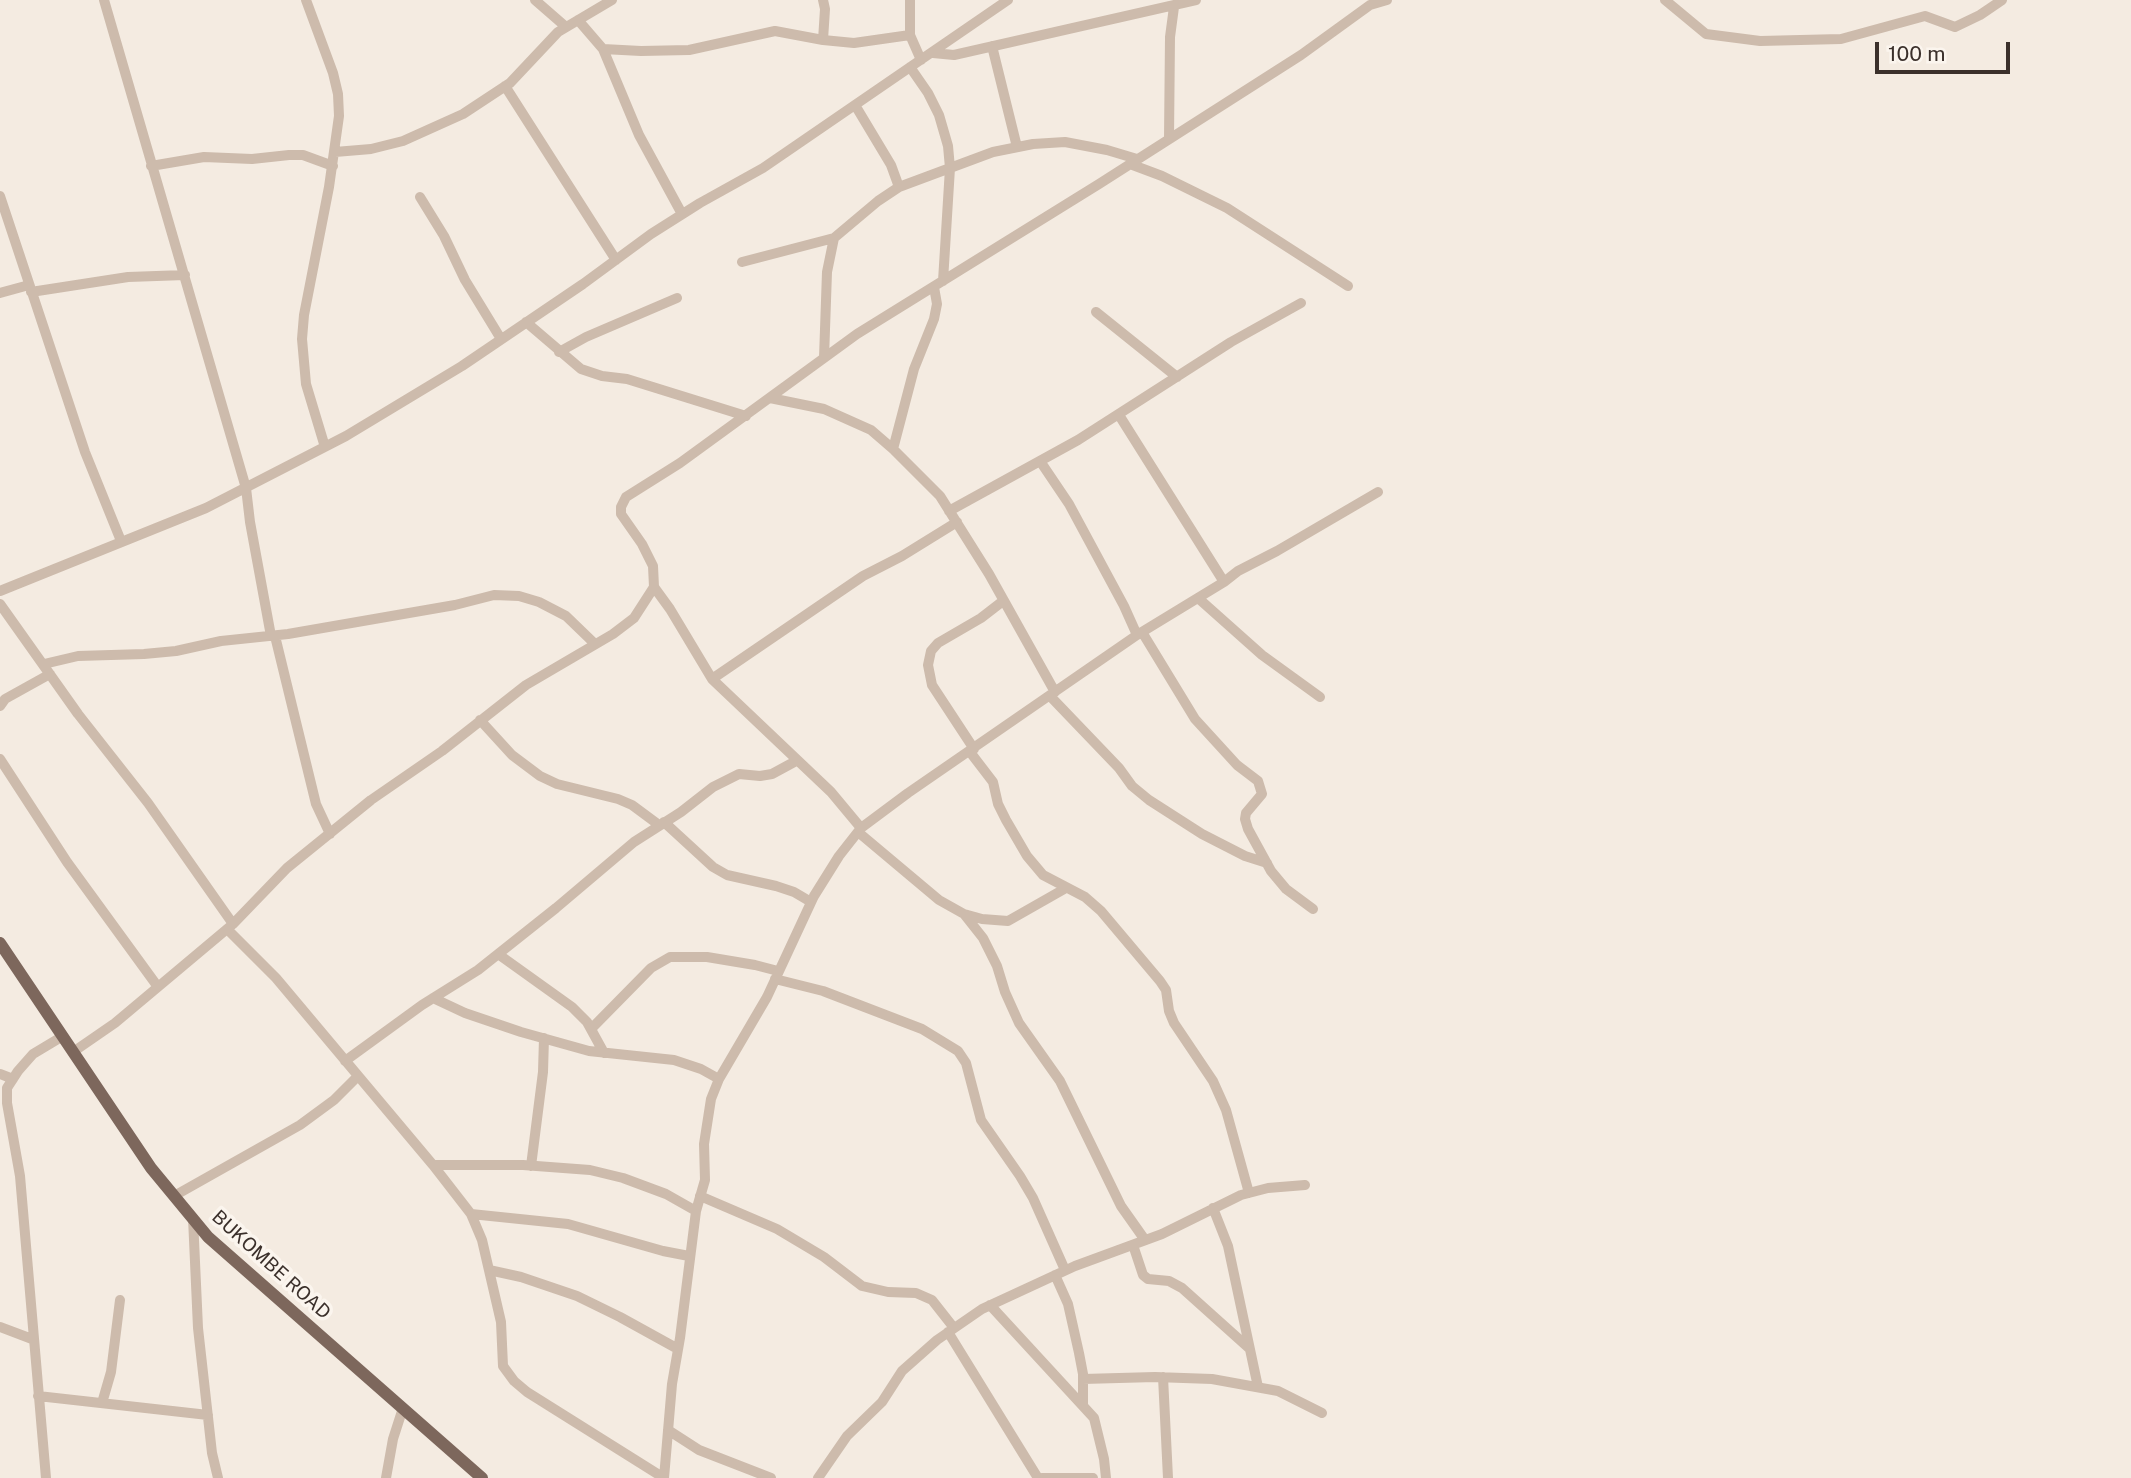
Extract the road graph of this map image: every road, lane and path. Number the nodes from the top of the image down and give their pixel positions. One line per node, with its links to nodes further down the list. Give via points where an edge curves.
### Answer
1 (104, 0): 28 (street)
2 (306, 0): 26 (street, via 338,94)
3 (535, 0): 14 (street)
4 (612, 0): 13 (street)
5 (823, 0): 16 (street)
6 (910, 0): 15 (street)
7 (1007, 0): 19 (street)
8 (1196, 0): 12 (street)
9 (1387, 0): 24 (street, via 1370,5 1301,55)
10 (1665, 0): 11 (street, via 1706,34 1760,41 1841,39 1924,16 1955,27)
11 (2002, 0)
12 (1174, 7): 17 (street); 24 (street)
13 (578, 20): 14 (street); 18 (street)
14 (566, 27): 22 (street)
15 (909, 35): 16 (street, via 854,43); 20 (street)
16 (823, 40): 18 (street, via 775,31 689,50)
17 (992, 46): 19 (street, via 954,55); 25 (street)
18 (603, 49): 35 (street, via 639,135)
19 (933, 53): 20 (street)
20 (920, 60): 21 (street)
21 (910, 67): 23 (street); 30 (street, via 939,115)
22 (505, 86): 26 (street, via 463,114 403,141); 37 (street)
23 (855, 105): 31 (street); 35 (street, via 762,168)
24 (1169, 138): 27 (street)
25 (1017, 147): 27 (street, via 1065,142 1107,150); 30 (street)
26 (335, 152): 29 (street)
27 (1134, 162): 40 (street); 41 (street, via 1227,208)
28 (151, 166): 29 (street, via 204,157 289,155); 39 (street)
29 (333, 166): 55 (street, via 302,339 306,384)
30 (950, 168): 31 (street); 40 (street)
31 (899, 187): 36 (street)
32 (0, 197): 34 (street)
33 (420, 197): 48 (street)
34 (2, 211): 42 (street)
35 (682, 214): 37 (street)
36 (834, 237): 38 (street); 50 (street, via 827,272)
37 (616, 260): 47 (street)
38 (743, 262)
39 (185, 275): 42 (street); 58 (street)
40 (939, 284): 50 (street); 56 (street, via 934,319 914,369)
41 (1348, 286)
42 (30, 289): 43 (street); 62 (street, via 85,452)
43 (0, 293)
44 (677, 298): 49 (street)
45 (1301, 303): 51 (street)
46 (1096, 312): 51 (street)
47 (526, 322): 48 (street); 49 (street)
48 (501, 339): 55 (street)
49 (559, 352): 54 (street, via 581,369 654,386)
50 (824, 358): 52 (street)
51 (1177, 377): 53 (street)
52 (770, 398): 54 (street); 56 (street, via 824,409 871,430)
53 (1119, 415): 57 (street); 63 (street)
54 (746, 416): 64 (street, via 622,502 623,519 653,566)
55 (325, 447): 58 (street)
56 (894, 449): 60 (street)
57 (1040, 461): 60 (street); 69 (street, via 1069,503)
58 (246, 488): 62 (street); 70 (street)
59 (1378, 492): 63 (street)
60 (949, 511): 61 (street)
61 (957, 522): 67 (street); 74 (street, via 863,576)
62 (121, 541): 65 (street)
63 (1224, 582): 66 (street)
64 (654, 587): 71 (street, via 634,618); 74 (street)
65 (0, 591)
66 (1198, 598): 69 (street); 76 (street, via 1262,654)
67 (1003, 601): 75 (street); 79 (street, via 938,643 928,665 932,685)
68 (0, 604): 72 (street)
69 (1139, 633): 75 (street); 85 (street, via 1195,719 1220,749 1258,781 1262,794 1245,819)
70 (273, 636): 71 (street, via 494,595 540,602 566,616); 72 (street, via 176,651 78,656); 84 (street, via 313,791)
71 (595, 644): 78 (street, via 526,685)
72 (44, 664): 73 (street)
73 (50, 674): 77 (street); 90 (street, via 148,803)
74 (712, 680): 81 (street)
75 (1052, 694): 79 (street); 85 (street, via 1149,800 1202,834)
76 (1320, 696)
77 (0, 706)
78 (480, 720): 82 (street, via 512,755 540,776 618,799); 84 (street)
79 (972, 751): 83 (street); 86 (street, via 993,782 998,804 1027,856 1043,875)
80 (0, 759): 94 (street, via 67,862)
81 (796, 761): 82 (street, via 772,774 739,774 728,779); 83 (street, via 831,792)
82 (662, 824): 87 (street, via 713,867 794,892); 92 (street)
83 (859, 830): 87 (street); 89 (street, via 939,900)
84 (330, 834): 90 (street, via 287,868)
85 (1267, 863): 88 (street, via 1286,889)
86 (1066, 888): 89 (street, via 1008,921); 109 (street, via 1101,911 1166,990 1174,1023 1213,1081 1226,1110)
87 (811, 902): 93 (street)
88 (1313, 909)
89 (964, 914): 116 (street, via 983,938 1019,1023 1060,1081 1121,1206)
90 (230, 926): 94 (street); 101 (street)
91 (0, 943): 97 (main road, BUKOMBE ROAD)
92 (498, 954): 95 (street); 96 (street, via 572,1007)
93 (777, 975): 96 (street, via 755,965 670,957 651,968); 105 (street); 120 (street, via 922,1029 958,1051 967,1063 981,1120 1033,1198)
94 (158, 986): 99 (street)
95 (433, 998): 98 (street); 101 (street)
96 (591, 1029): 100 (street)
97 (63, 1036): 99 (main road, BUKOMBE ROAD); 104 (street, via 33,1054)
98 (544, 1038): 100 (street); 107 (street)
99 (73, 1052): 110 (main road, BUKOMBE ROAD)
100 (604, 1053): 105 (street, via 674,1060)
101 (345, 1061): 103 (street)
102 (0, 1074): 104 (street)
103 (358, 1076): 106 (street); 110 (street, via 300,1125)
104 (13, 1079): 125 (street, via 7,1103 20,1176)
105 (719, 1079): 111 (street, via 708,1111)
106 (433, 1165): 107 (street); 114 (street)
107 (531, 1166): 113 (street, via 590,1170 623,1178)
108 (1305, 1185): 109 (street)
109 (1249, 1193): 112 (street)
110 (174, 1196): 115 (main road, BUKOMBE ROAD)
111 (700, 1196): 113 (street); 124 (street, via 777,1229 862,1286 916,1293 932,1300)
112 (1213, 1208): 116 (street); 127 (street, via 1228,1245)
113 (696, 1211): 118 (street)
114 (471, 1214): 118 (street, via 568,1224); 119 (street)
115 (193, 1219): 134 (main road, BUKOMBE ROAD); 136 (street)
116 (1144, 1240): 117 (street)
117 (1133, 1245): 120 (street); 127 (street, via 1143,1275 1182,1288)
118 (690, 1256): 126 (street)
119 (489, 1270): 126 (street, via 577,1296); 142 (street, via 501,1322 503,1366 514,1381)
120 (1060, 1273): 122 (street); 129 (street)
121 (120, 1300): 132 (street, via 111,1372)
122 (990, 1305): 124 (street); 133 (street)
123 (0, 1327): 125 (street)
124 (951, 1330): 144 (street, via 902,1371); 145 (street)
125 (32, 1339): 131 (street)
126 (678, 1349): 137 (street)
127 (1250, 1349): 130 (street)
128 (1163, 1377): 129 (street); 130 (street); 148 (street)
129 (1083, 1379): 133 (street)
130 (1258, 1387): 135 (street, via 1278,1391)
131 (38, 1396): 132 (street); 138 (street)
132 (102, 1403): 136 (street)
133 (1083, 1404): 147 (street, via 1094,1418)
134 (402, 1408): 140 (street); 141 (main road, BUKOMBE ROAD)
135 (1322, 1413)
136 (208, 1415): 139 (street)
137 (667, 1430): 142 (street); 143 (street, via 699,1450)
138 (46, 1478)
139 (218, 1478)
140 (386, 1478)
141 (482, 1478)
142 (664, 1478)
143 (771, 1478)
144 (818, 1478)
145 (1040, 1478): 146 (street)
146 (1093, 1478)
147 (1106, 1478)
148 (1168, 1478)

